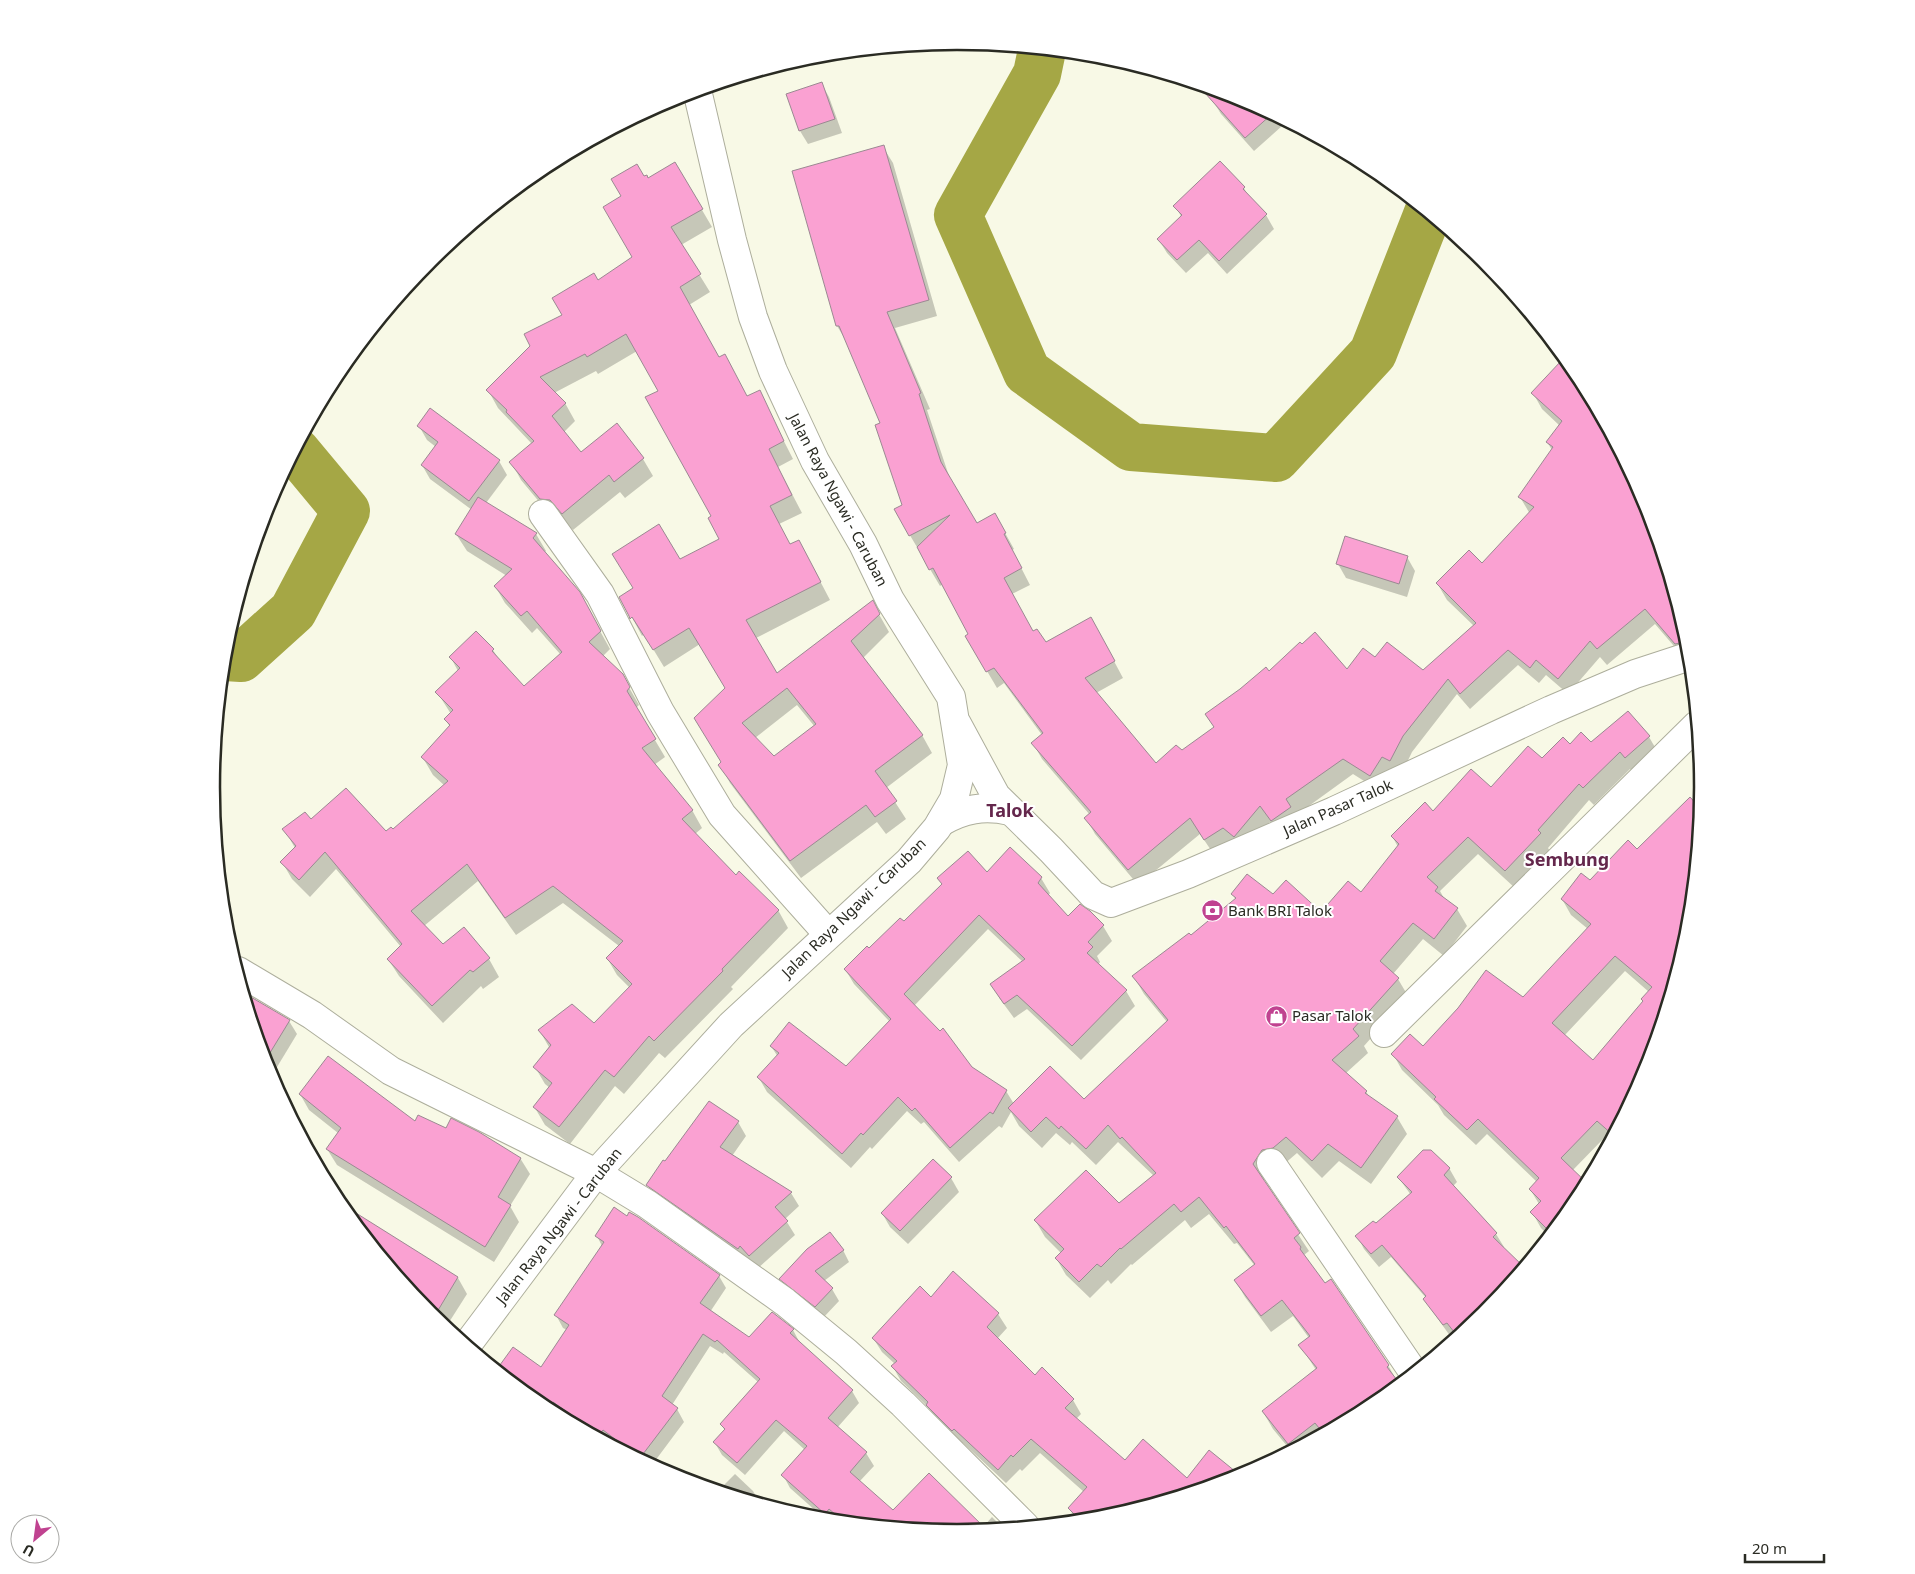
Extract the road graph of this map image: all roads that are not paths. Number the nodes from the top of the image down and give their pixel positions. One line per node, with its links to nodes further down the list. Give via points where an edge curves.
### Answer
1 (699, 97): 4 (main road, Jalan Raya Ngawi - Caruban, via 732,240 753,317 773,371 815,461 863,544 890,600 951,698)
2 (543, 514): 8 (main road, via 600,594 660,712 722,815)
3 (1683, 658): 6 (main road, Jalan Pasar Talok, via 1635,674 1325,815 1111,903 1093,895)
4 (955, 720): 6 (main road, Jalan Pasar Talok, via 996,796); 7 (main road, Jalan Raya Ngawi - Caruban, via 962,765 954,799)
5 (1692, 730): 10 (main road)
6 (1010, 811): 7 (main road, via 995,808 967,810)
7 (941, 822): 8 (main road, Jalan Raya Ngawi - Caruban, via 909,861)
8 (828, 934): 12 (main road, Jalan Raya Ngawi - Caruban, via 731,1025)
9 (245, 976): 12 (main road, via 312,1016 391,1071)
10 (1384, 1033)
11 (1271, 1163): 14 (main road)
12 (596, 1174): 13 (main road, Jalan Raya Ngawi - Caruban); 15 (main road, via 647,1204 800,1314 903,1404)
13 (471, 1340)
14 (1411, 1368)
15 (1020, 1521)

